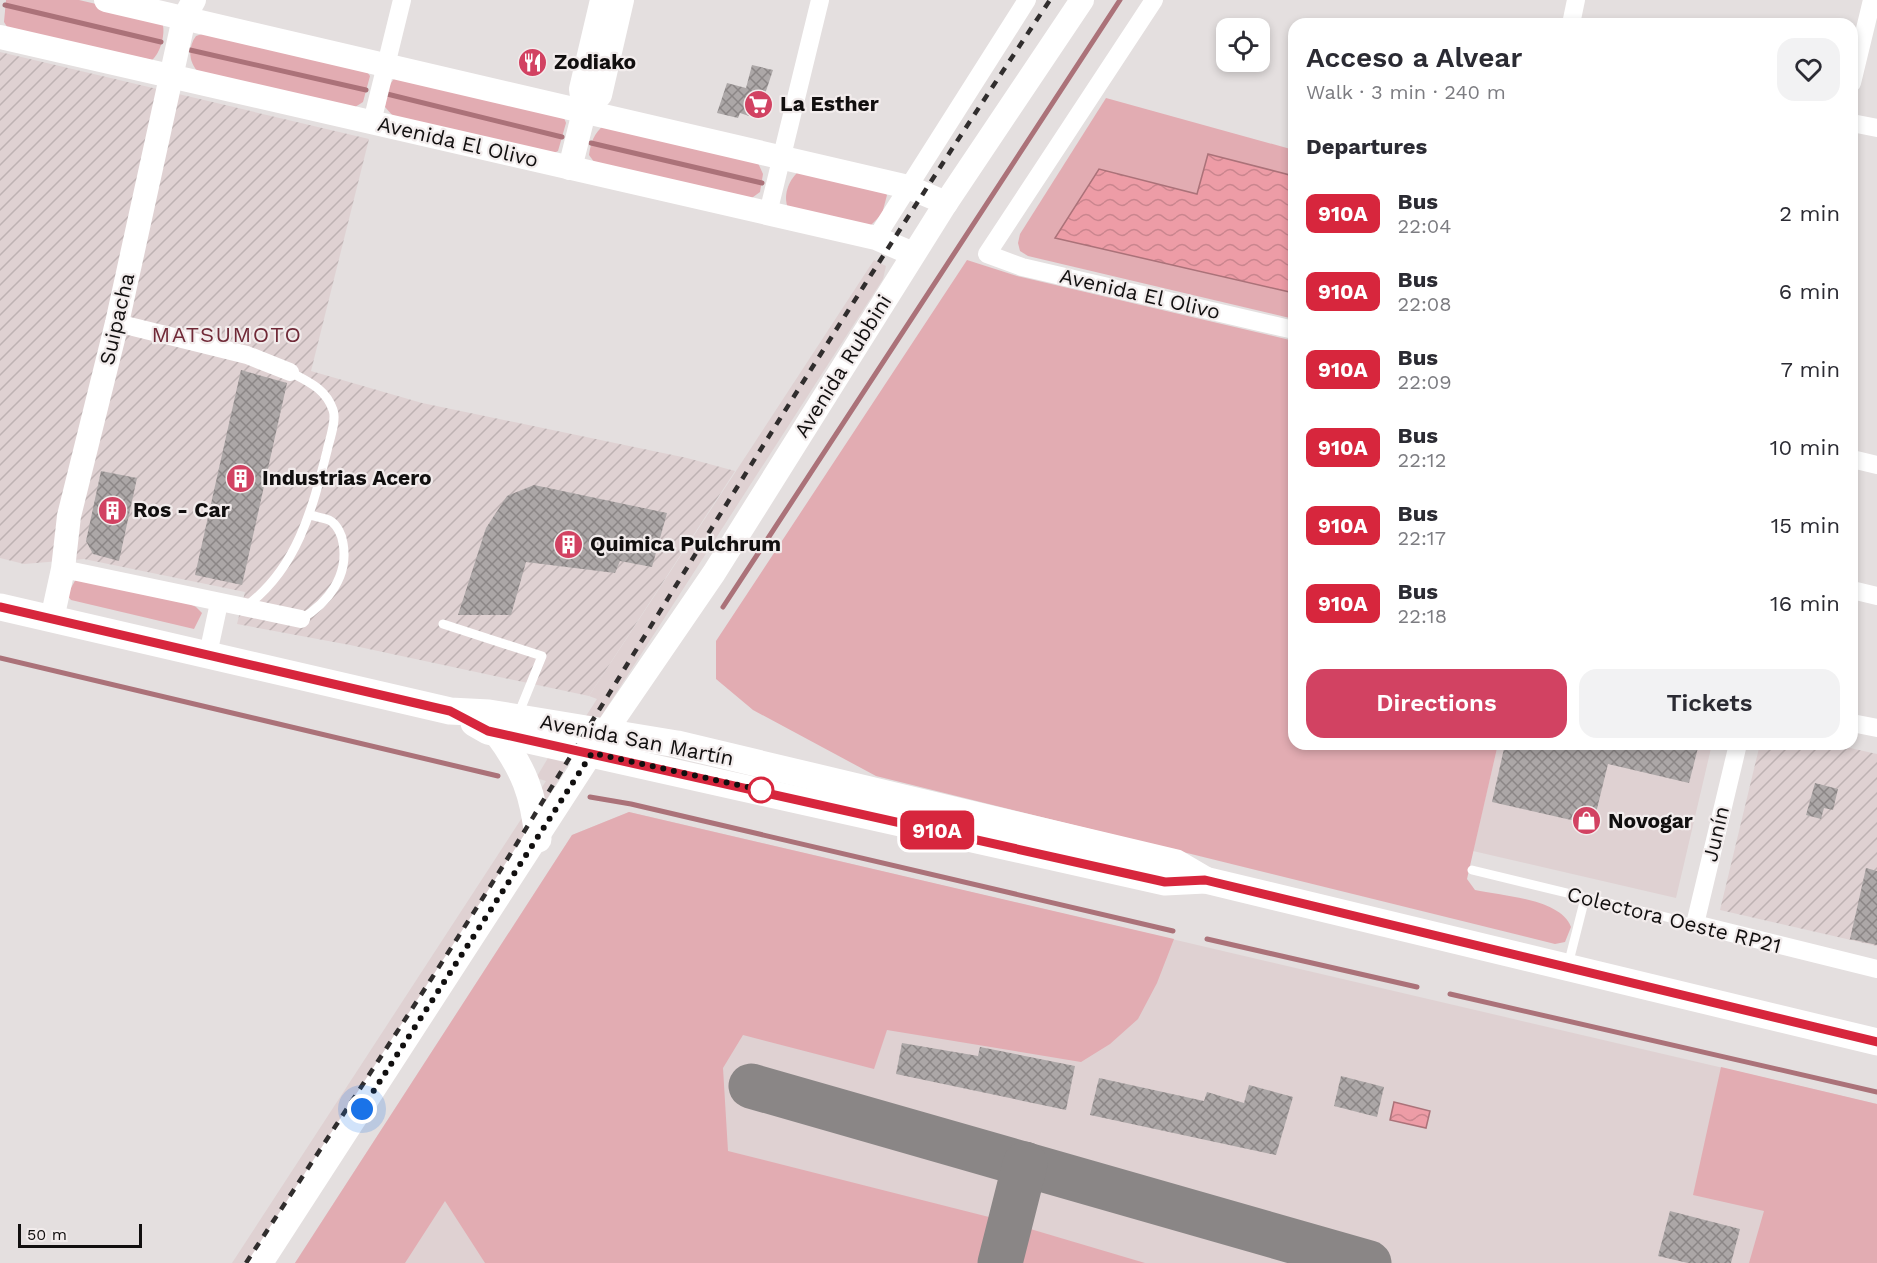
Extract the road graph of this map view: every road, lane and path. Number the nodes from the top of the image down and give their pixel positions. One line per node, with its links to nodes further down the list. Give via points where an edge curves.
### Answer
1 (106, 0): 11 (street)
2 (402, 0): 15 (street)
3 (602, 0): 17 (street, via 581,89)
4 (622, 0): 17 (street, via 600,95)
5 (820, 0): 21 (street)
6 (1028, 0): 23 (street)
7 (1082, 0): 24 (street, Avenida Rubbini)
8 (1154, 0): 29 (street, Avenida El Olivo, via 987,254 1022,267)
9 (1576, 0): 12 (street)
10 (1872, 0): 14 (street)
11 (186, 6): 15 (street); 16 (street, Suipacha)
12 (1572, 18)
13 (0, 37): 16 (street, Avenida El Olivo)
14 (1858, 58)
15 (387, 66): 17 (street); 18 (street)
16 (171, 75): 18 (street, Avenida El Olivo); 28 (street, Suipacha)
17 (584, 112): 21 (street); 22 (street)
18 (372, 123): 22 (street, Avenida El Olivo)
19 (1858, 124): 20 (street)
20 (1877, 128)
21 (782, 158): 23 (street); 25 (street)
22 (570, 168): 25 (street, Avenida El Olivo)
23 (908, 187): 24 (street); 26 (street)
24 (946, 203): 27 (street, Avenida Rubbini)
25 (768, 213): 26 (street, Avenida El Olivo)
26 (876, 238): 27 (street, Avenida El Olivo)
27 (913, 254): 47 (street, Avenida Rubbini, via 714,573)
28 (117, 323): 30 (street, via 247,355); 34 (street, Suipacha, via 69,516)
29 (1288, 329)
30 (290, 372): 33 (lane, via 321,389 334,412)
31 (1858, 460): 32 (street)
32 (1877, 465)
33 (311, 515): 39 (lane, via 267,591); 41 (lane, via 331,521 342,535 346,559 336,587 318,609)
34 (63, 569): 37 (street); 40 (street, Suipacha)
35 (1858, 591): 36 (street)
36 (1877, 596)
37 (219, 603): 39 (street); 43 (street)
38 (0, 607): 40 (main road, Avenida San Martín)
39 (243, 609): 41 (street)
40 (52, 619): 43 (main road, Avenida San Martín)
41 (301, 619)
42 (443, 624): 45 (lane, via 542,656)
43 (208, 654): 45 (main road, Avenida San Martín)
44 (1858, 724): 46 (street)
45 (507, 725): 47 (main road, Avenida San Martín); 49 (main road, via 536,814)
46 (1877, 729)
47 (599, 743): 49 (street, Avenida Rubbini); 53 (main road, Avenida San Martín, via 677,744 1176,864 1205,880)
48 (1737, 750): 52 (street, Junín)
49 (538, 839): 56 (street, Avenida Rubbini)
50 (1472, 870): 51 (lane, Colectora Oeste RP21)
51 (1585, 898): 52 (lane, Colectora Oeste RP21); 53 (lane)
52 (1695, 924): 54 (street, Colectora Oeste RP21)
53 (1567, 968): 55 (main road, Avenida San Martín)
54 (1877, 969)
55 (1877, 1042)
56 (261, 1263)

